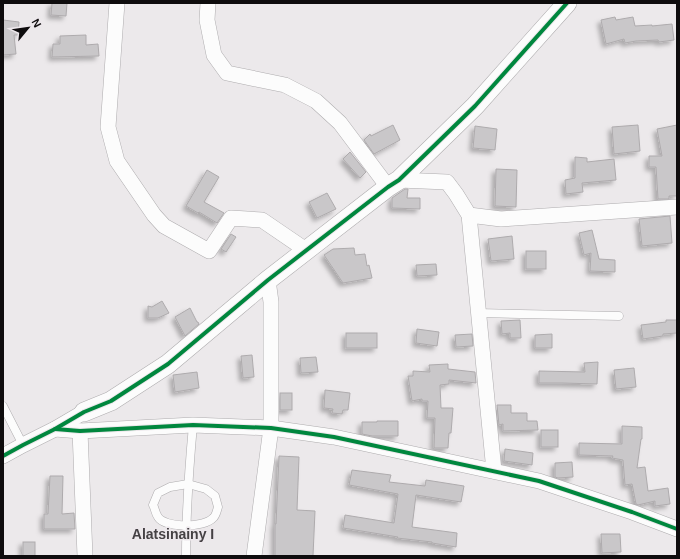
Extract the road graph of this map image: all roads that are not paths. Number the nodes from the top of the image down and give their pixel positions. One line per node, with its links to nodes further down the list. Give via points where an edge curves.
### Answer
1 (117, 3): 7 (street, via 108,127 118,161 154,215 164,226 209,251 231,218 262,220)
2 (208, 3): 4 (street, via 207,20 214,55 227,73 285,85 316,101 340,123)
3 (567, 3): 4 (street, via 475,106)
4 (394, 183): 6 (street, via 447,182); 7 (street)
5 (677, 207): 6 (street, via 501,219)
6 (469, 215): 9 (street)
7 (306, 250): 8 (street)
8 (268, 280): 12 (street, via 168,364 111,401); 14 (street, via 271,302)
9 (478, 313): 10 (lane); 19 (street)
10 (619, 316)
11 (3, 406): 17 (lane)
12 (84, 412): 15 (street)
13 (193, 425): 14 (street); 16 (street); 20 (lane)
14 (271, 428): 19 (street, via 334,437); 25 (street)
15 (55, 429): 16 (street); 17 (street)
16 (80, 431): 23 (street)
17 (23, 445): 18 (street)
18 (3, 456)
19 (494, 471): 22 (street, via 539,481)
20 (188, 484): 21 (lane); 21 (lane, via 206,489 215,496 218,507 214,518 204,523); 21 (lane, via 170,487 158,493 153,505 158,518 168,524)
21 (186, 526): 24 (lane)
22 (677, 529)
23 (85, 556)
24 (186, 556)
25 (254, 556)

